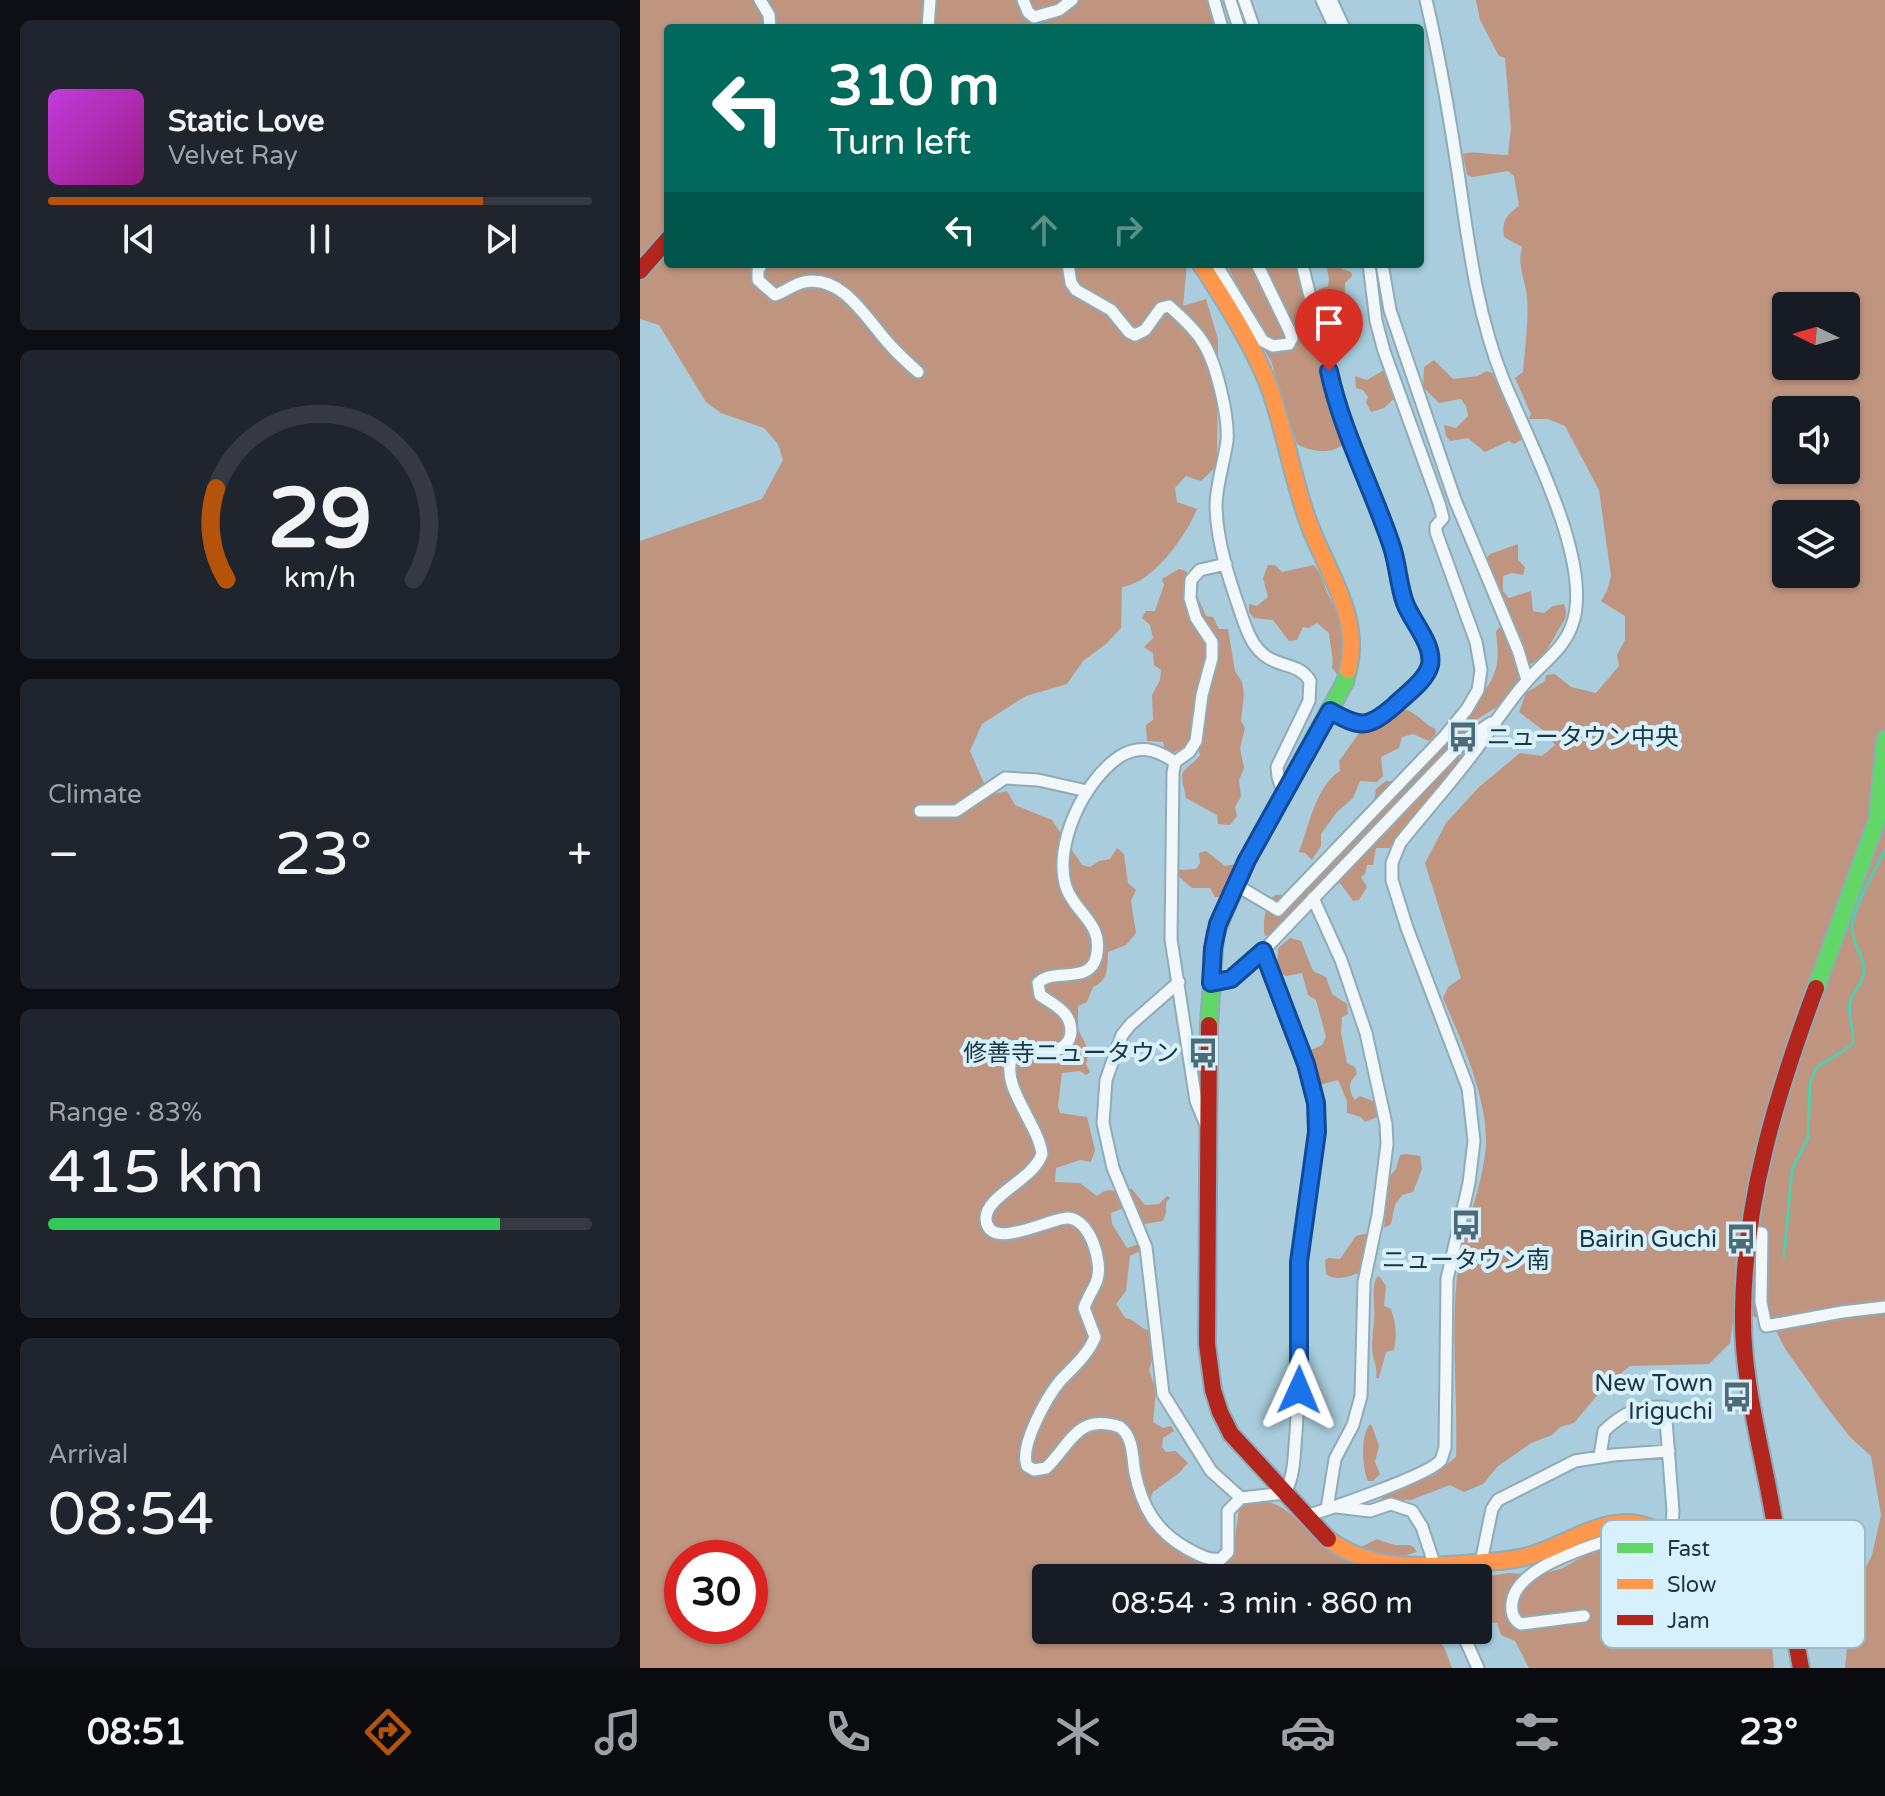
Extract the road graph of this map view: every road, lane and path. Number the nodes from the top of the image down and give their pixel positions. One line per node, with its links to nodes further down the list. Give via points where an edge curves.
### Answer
1 (760, 0): 11 (street)
2 (930, 0): 12 (street)
3 (1023, 0): 4 (street, via 1034,17)
4 (1072, 0)
5 (1214, 0): 13 (street)
6 (1230, 0): 14 (street)
7 (1244, 0): 15 (street)
8 (1322, 0): 16 (street)
9 (1331, 0): 17 (street)
10 (1426, 0): 30 (street, via 1486,331 1558,508 1576,587 1572,626)
11 (770, 24)
12 (928, 24)
13 (1221, 24)
14 (1238, 24)
15 (1253, 24)
16 (1333, 24)
17 (1342, 24)
18 (664, 244): 27 (street)
19 (759, 268): 28 (street, via 758,280 775,295 803,282 841,291)
20 (1069, 268): 29 (street, via 1076,290 1111,310 1129,332 1142,332 1161,308 1169,306 1202,341 1227,428 1216,506)
21 (1204, 268): 31 (street, via 1269,386 1300,498 1349,619 1352,663)
22 (1218, 268): 23 (street, via 1263,341 1289,344 1289,330)
23 (1259, 268)
24 (1303, 268): 31 (street, via 1339,413 1391,541 1406,607 1430,656 1422,678 1373,722 1353,723)
25 (1370, 268): 38 (street, via 1379,334 1439,503 1443,518 1436,532 1476,642 1480,685 1445,736 1278,910)
26 (1383, 268): 30 (street, via 1390,310 1444,470)
27 (640, 271)
28 (918, 372)
29 (1226, 564): 34 (street, via 1200,570 1190,584 1196,618 1212,642 1212,658 1196,741); 36 (street, via 1254,646 1267,659 1302,672 1310,681 1309,701 1277,767)
30 (1527, 680): 32 (street)
31 (1330, 711): 36 (street)
32 (1495, 720): 39 (street, via 1464,741); 50 (street, via 1400,843 1390,872 1461,1066 1472,1115 1474,1162 1447,1279 1445,1448 1442,1459 1428,1469)
33 (1885, 739): 44 (street, via 1877,820 1772,1119)
34 (1175, 762): 35 (street, via 1152,750 1131,750 1101,771); 41 (street, via 1170,907)
35 (1087, 791): 37 (street, via 1005,778 956,811); 49 (street, via 1065,844 1062,871 1070,896 1092,924 1095,959 1088,970 1038,983 1040,995 1067,1016 1071,1029 1062,1048 1012,1057 1010,1077 1042,1154 1032,1170 993,1203 986,1217 992,1231 1004,1234 1073,1219 1097,1256 1097,1280 1084,1308 1095,1337 1044,1406 1024,1460 1030,1468 1046,1468 1081,1427 1120,1427 1130,1441 1144,1506 1156,1526 1212,1560 1228,1552 1228,1511)
36 (1284, 794): 38 (street)
37 (920, 811)
38 (1236, 885): 42 (street, via 1215,934)
39 (1313, 898): 40 (street); 50 (street, via 1360,1016 1386,1124 1384,1175 1364,1282 1361,1396 1335,1459)
40 (1263, 951): 42 (street, via 1231,979); 48 (street, via 1316,1103 1316,1144 1299,1262 1298,1407)
41 (1179, 982): 43 (street, via 1196,1101); 49 (street, via 1122,1035 1106,1080 1105,1133 1113,1168 1146,1247 1163,1394 1211,1471)
42 (1211, 983): 43 (street)
43 (1209, 1130): 48 (street, via 1207,1344 1213,1397 1231,1434)
44 (1747, 1232): 45 (street, via 1762,1233 1766,1326); 52 (street, via 1747,1363)
45 (1885, 1307)
46 (1669, 1451): 47 (street); 47 (street, via 1665,1407 1652,1406 1631,1410 1608,1427); 51 (street)
47 (1600, 1456): 56 (street, via 1561,1467 1498,1500)
48 (1285, 1493): 49 (street); 53 (street)
49 (1241, 1498)
50 (1332, 1508): 53 (street); 58 (street, via 1406,1507 1422,1527)
51 (1672, 1520)
52 (1774, 1520)
53 (1312, 1521): 57 (street, via 1330,1541 1359,1559)
54 (1601, 1527): 56 (street, via 1525,1557)
55 (1601, 1541): 60 (street, via 1525,1576 1512,1601 1521,1624)
56 (1481, 1562): 59 (street)
57 (1381, 1564)
58 (1435, 1564)
59 (1472, 1564)
60 (1584, 1616)
61 (1467, 1644): 63 (street)
62 (1797, 1648): 64 (street)
63 (1478, 1668)
64 (1801, 1668)

